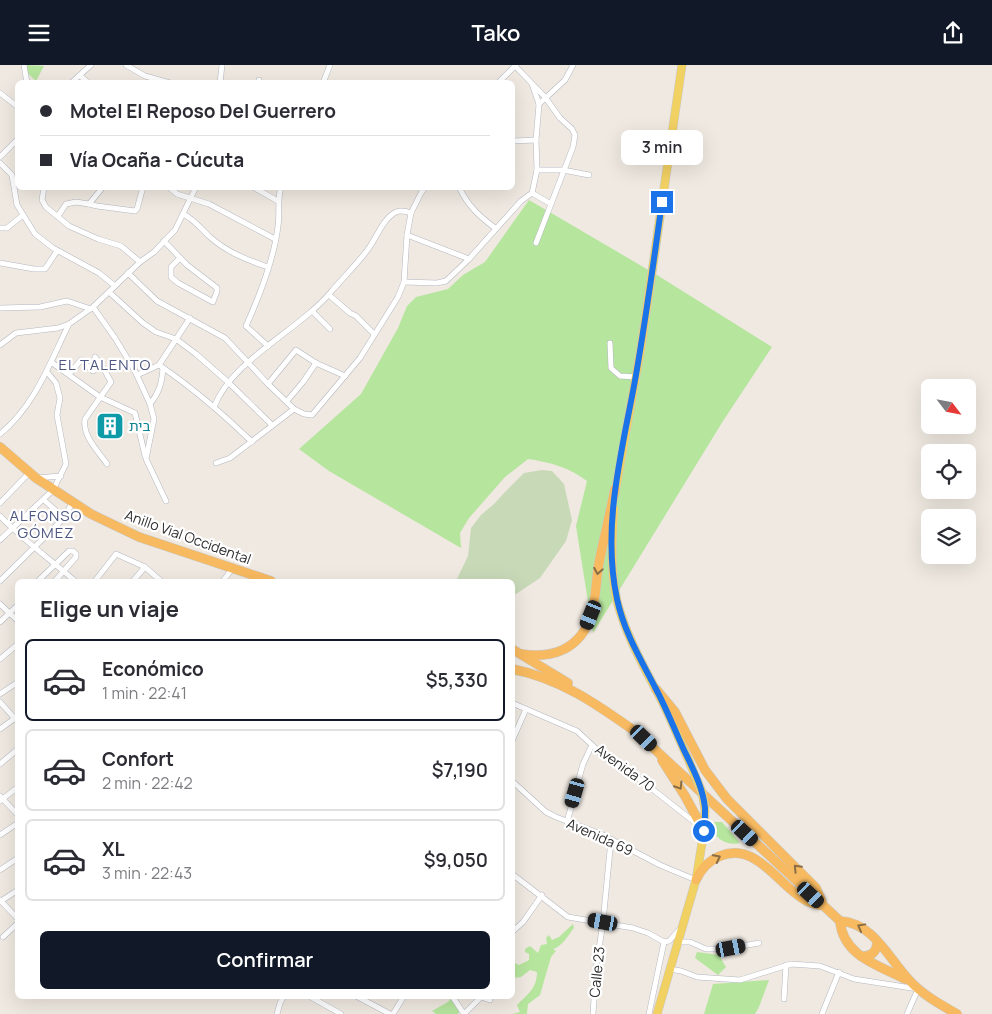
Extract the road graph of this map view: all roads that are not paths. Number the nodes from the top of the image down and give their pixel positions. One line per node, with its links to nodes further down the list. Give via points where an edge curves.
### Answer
1 (24, 65): 10 (street)
2 (91, 65): 9 (street)
3 (222, 65): 14 (street)
4 (330, 65): 15 (street)
5 (573, 65): 19 (street, via 564,80)
6 (682, 65): 86 (main road)
7 (130, 66): 13 (street, via 145,76)
8 (516, 66): 16 (street); 17 (street)
9 (80, 76): 11 (street); 12 (street)
10 (26, 80)
11 (75, 80)
12 (85, 80)
13 (159, 80)
14 (220, 80)
15 (324, 80)
16 (501, 80)
17 (532, 84): 19 (street); 20 (street)
18 (0, 93): 21 (street)
19 (545, 97): 20 (street); 28 (street, via 575,135 574,147)
20 (539, 104): 22 (street)
21 (15, 105)
22 (536, 140): 23 (street); 27 (street)
23 (515, 141)
24 (15, 142): 25 (street)
25 (0, 157)
26 (0, 163): 46 (street, via 12,175 17,205)
27 (537, 170): 28 (street); 39 (street)
28 (563, 170): 29 (street); 43 (street)
29 (589, 175)
30 (44, 190): 47 (street, via 42,200)
31 (100, 190): 42 (street)
32 (142, 190): 42 (street, via 135,211)
33 (172, 190): 40 (street)
34 (194, 190): 40 (street)
35 (258, 190): 41 (street)
36 (280, 190): 41 (street)
37 (423, 190): 44 (street)
38 (460, 190): 49 (street, via 466,202)
39 (532, 193): 43 (street); 49 (street)
40 (191, 197): 45 (street); 51 (street)
41 (278, 201): 51 (street)
42 (88, 204): 47 (street, via 66,204)
43 (551, 204): 53 (street)
44 (411, 213): 50 (street); 64 (street, via 397,212 389,218 367,251)
45 (183, 214): 52 (street, via 175,230); 59 (street, via 240,258)
46 (23, 215): 48 (street, via 7,228); 54 (street, via 35,234)
47 (58, 216): 57 (street, via 85,234 121,246)
48 (0, 228)
49 (495, 228): 56 (street)
50 (407, 235): 56 (street); 61 (street)
51 (275, 239): 59 (street)
52 (164, 241): 55 (street); 57 (street)
53 (536, 243)
54 (57, 251): 58 (street, via 45,269); 62 (street, via 99,273)
55 (180, 258): 55 (street, via 217,288 213,302 171,277 171,267)
56 (469, 259): 61 (street, via 446,281)
57 (140, 262): 60 (street)
58 (0, 263)
59 (268, 267): 75 (street, via 246,325)
60 (128, 273): 62 (street); 68 (street, via 157,301)
61 (404, 281): 71 (street, via 398,297)
62 (115, 286): 63 (street)
63 (109, 292): 66 (street); 72 (street, via 143,323)
64 (329, 295): 67 (street); 71 (street)
65 (0, 308): 66 (street, via 40,307 67,301)
66 (92, 308): 69 (street); 84 (street)
67 (313, 312): 70 (street); 75 (street)
68 (190, 318): 72 (street); 79 (street, via 225,338)
69 (70, 324): 74 (street, via 16,333); 77 (street)
70 (330, 329)
71 (374, 334): 85 (street)
72 (176, 339): 81 (street); 87 (street)
73 (610, 343): 86 (street, via 611,368 620,376)
74 (0, 345)
75 (268, 346): 79 (street)
76 (95, 357): 80 (street)
77 (51, 362): 82 (street); 83 (street)
78 (316, 363): 85 (street); 88 (street, via 296,350); 90 (street)
79 (248, 364): 87 (street); 88 (street)
80 (101, 365): 83 (street, via 93,371 81,360); 89 (street, via 110,382)
81 (161, 367): 84 (street); 91 (street, via 162,385); 92 (street)
82 (47, 372): 95 (street, via 23,411); 102 (street, via 56,383 60,398 57,415 66,464)
83 (69, 374): 89 (street)
84 (137, 375): 91 (street)
85 (345, 376): 93 (street, via 312,415 304,415)
86 (636, 377): 103 (main road)
87 (228, 382): 92 (street); 94 (street)
88 (268, 384): 90 (street)
89 (100, 397): 98 (street, via 134,413); 100 (street, via 85,419 84,426)
90 (287, 401): 93 (street)
91 (150, 404): 98 (street, via 154,419)
92 (214, 407): 96 (street)
93 (294, 409): 94 (street)
94 (272, 425): 96 (street)
95 (0, 433)
96 (252, 442): 99 (street, via 230,458)
97 (0, 447): 101 (highway, Anillo Vial Occidental)
98 (146, 459): 106 (street)
99 (216, 463)
100 (107, 464)
101 (33, 475): 102 (street); 104 (highway, Anillo Vial Occidental); 107 (street)
102 (61, 476): 104 (street)
103 (615, 489): 134 (highway, one-way to 134, via 586,628 561,651 538,656); 138 (main road, via 611,543 617,601 635,651)
104 (53, 490): 105 (street); 108 (highway, Anillo Vial Occidental)
105 (44, 500): 110 (street); 111 (street)
106 (166, 501)
107 (0, 503)
108 (72, 503): 110 (street); 116 (highway, Anillo Vial Occidental, via 139,537)
109 (0, 516): 111 (street)
110 (64, 517): 113 (street)
111 (12, 528): 112 (street); 113 (street)
112 (0, 540)
113 (34, 546): 114 (street); 126 (street)
114 (56, 564): 117 (street); 117 (street, via 73,551 76,557); 118 (street)
115 (145, 567): 121 (street, via 116,554); 122 (street); 123 (street)
116 (232, 569): 124 (street); 125 (highway, Anillo Vial Occidental)
117 (64, 571): 119 (street); 120 (street)
118 (40, 579)
119 (57, 579)
120 (73, 579)
121 (97, 579)
122 (135, 579)
123 (159, 579)
124 (224, 579)
125 (265, 579)
126 (0, 581)
127 (0, 604): 129 (street)
128 (15, 608): 129 (street)
129 (9, 613): 130 (street); 131 (street)
130 (15, 618)
131 (0, 622)
132 (15, 646): 135 (street)
133 (515, 651): 134 (highway)
134 (521, 654): 139 (highway)
135 (0, 659)
136 (515, 670): 139 (highway, via 540,676)
137 (15, 685): 140 (street)
138 (656, 689): 158 (main road, bridge, via 702,792); 168 (highway, one-way to 138, via 816,888 715,785 675,712)
139 (579, 693): 149 (highway)
140 (0, 694)
141 (0, 702): 144 (street)
142 (515, 704): 143 (street, Avenida 70)
143 (526, 709): 147 (street); 148 (street, Avenida 70, via 572,728)
144 (15, 717)
145 (15, 720): 146 (street)
146 (0, 729)
147 (515, 734)
148 (592, 745): 156 (street); 158 (street, Avenida 70)
149 (652, 746): 158 (highway, one-way to 158, via 682,790); 168 (highway)
150 (15, 752): 151 (street)
151 (0, 764)
152 (515, 784): 156 (street, Avenida 69, via 546,811)
153 (15, 789): 154 (street)
154 (1, 799): 155 (street)
155 (15, 812)
156 (566, 822): 160 (street, Avenida 69)
157 (15, 825): 159 (street)
158 (704, 831): 164 (main road)
159 (0, 835)
160 (611, 841): 164 (street, Avenida 69); 171 (street, Calle 23)
161 (15, 860): 162 (street)
162 (0, 871)
163 (515, 876): 166 (street)
164 (696, 880): 168 (highway, one-way to 168, via 716,857 747,854 805,900); 173 (main road)
165 (15, 892): 167 (street)
166 (542, 895): 171 (street, via 568,917); 174 (street)
167 (0, 900): 169 (street)
168 (825, 907): 170 (highway)
169 (15, 918)
170 (840, 921): 178 (highway, one-way to 170, via 861,926); 180 (highway, via 845,941)
171 (603, 922): 176 (street, via 648,933); 199 (street, Calle 23)
172 (15, 924): 175 (street)
173 (684, 924): 176 (street, via 669,941); 177 (main road)
174 (515, 929)
175 (3, 937)
176 (664, 942): 200 (street)
177 (678, 942): 179 (street, via 690,942 706,949); 182 (main road)
178 (878, 942): 180 (highway, via 873,953); 184 (highway)
179 (758, 943)
180 (860, 956): 184 (highway)
181 (786, 965): 182 (street, via 740,980 697,977); 183 (street, via 820,966); 193 (street)
182 (670, 969): 201 (main road)
183 (839, 972): 185 (street, via 854,979); 202 (street)
184 (910, 982): 185 (highway)
185 (918, 989): 203 (street); 204 (highway)
186 (282, 999): 195 (street)
187 (314, 999): 196 (street)
188 (362, 999): 197 (street)
189 (402, 999): 197 (street)
190 (454, 999): 198 (street)
191 (479, 999): 198 (street)
192 (487, 999): 194 (street)
193 (784, 999)
194 (490, 1000)
195 (277, 1014)
196 (341, 1014)
197 (391, 1014)
198 (464, 1014)
199 (593, 1014)
200 (649, 1014)
201 (657, 1014)
202 (822, 1014)
203 (907, 1014)
204 (957, 1014)

